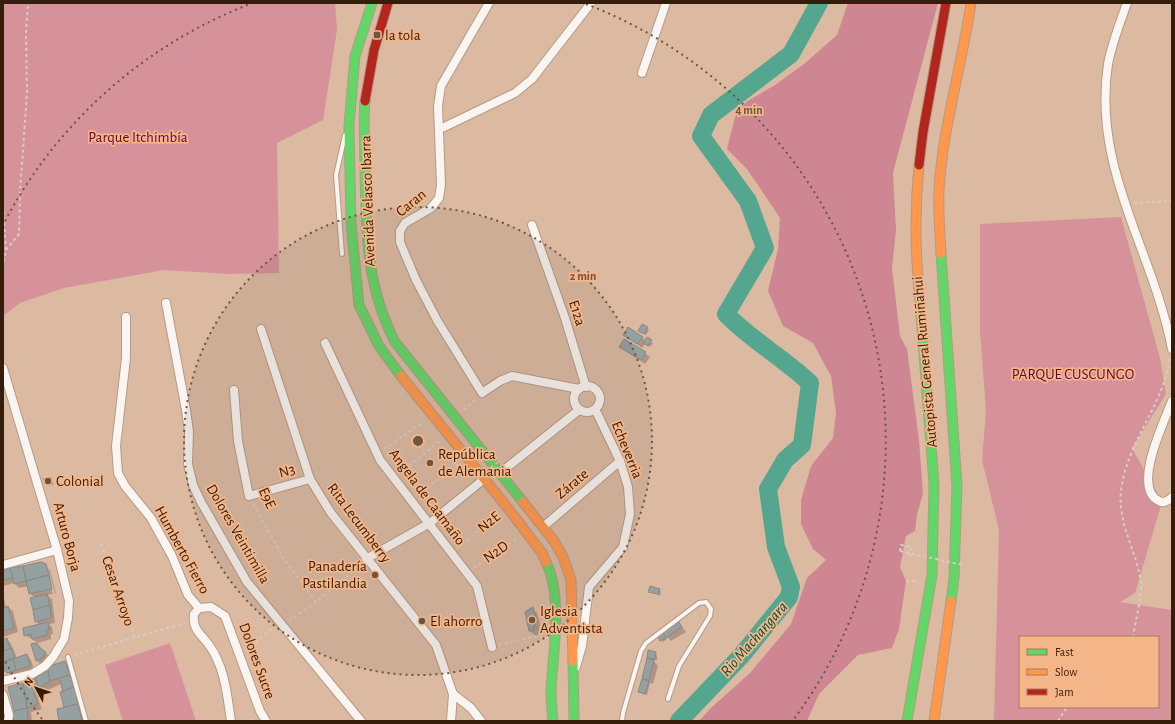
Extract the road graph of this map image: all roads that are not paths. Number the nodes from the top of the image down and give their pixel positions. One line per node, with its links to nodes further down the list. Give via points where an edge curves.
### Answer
1 (372, 3): 10 (main road, Avenida Velasco Ibarra, via 355,56)
2 (388, 3): 26 (main road, Avenida Velasco Ibarra, via 377,35 365,99 365,181 370,266 377,301 387,330)
3 (489, 3): 11 (street, Caran, via 442,86 438,106)
4 (591, 3): 11 (street, via 532,79 515,93)
5 (666, 3): 9 (street)
6 (946, 3): 54 (main road, Autopista General Rumiñahui, via 923,132 916,197 916,258 934,491 932,575)
7 (971, 3): 55 (main road, Autopista General Rumiñahui, via 946,132 939,189 958,486 954,578)
8 (1127, 3): 18 (street, via 1109,62 1105,101 1108,145 1125,204 1157,290 1169,332)
9 (642, 73)
10 (349, 126): 13 (lane, via 342,141 336,175); 27 (main road, Avenida Velasco Ibarra, via 351,223 360,305 379,346 467,457)
11 (440, 129): 20 (street, Caran, via 439,198 431,208 405,223 400,231 400,242 437,320 482,393 512,376)
12 (532, 225): 20 (street, E12a, via 565,318)
13 (342, 254)
14 (166, 303): 48 (street, Dolores Veintimilla, via 186,410 189,432 188,464 193,485 247,582)
15 (126, 317): 36 (street, Humberto Fierro, via 126,358 116,446 118,473 125,486 151,518 172,556 188,595)
16 (261, 328): 28 (street, Rita Lecumberry)
17 (325, 343): 31 (street, Angela de Caamaño, via 377,454)
18 (1171, 351)
19 (3, 368): 33 (street, Arturo Borja)
20 (582, 388): 23 (street, Echeverria, via 590,387 597,392 600,401); 24 (street, via 574,400)
21 (234, 390): 29 (street, E9E, via 238,441)
22 (1172, 401): 30 (street, via 1155,443 1148,476 1149,489 1157,500 1168,501)
23 (595, 409): 24 (street, Echeverria, via 587,412); 25 (street, Echeverria)
24 (579, 410): 26 (street)
25 (620, 462): 32 (street, Zárate); 39 (street, Echeverria, via 628,487 630,514 625,540 590,587 582,646)
26 (500, 473): 32 (main road, Avenida Velasco Ibarra)
27 (481, 479): 31 (street); 51 (main road, Avenida Velasco Ibarra, via 507,507 550,569 554,591 556,638 552,692)
28 (310, 480): 29 (street, N3); 34 (street, Rita Lecumberry)
29 (249, 496)
30 (1172, 497)
31 (430, 523): 34 (street); 37 (street, Angela de Caamaño, via 477,586)
32 (543, 527): 39 (main road, Avenida Velasco Ibarra, via 563,557 571,580)
33 (57, 550): 35 (street); 40 (street, Arturo Borja, via 69,601 64,639 45,666 32,674)
34 (366, 559): 41 (street, Rita Lecumberry, via 436,645)
35 (3, 565)
36 (199, 608): 46 (street, Humberto Fierro, via 194,614 193,621 197,632 217,659 224,678); 47 (street, Dolores Sucre, via 211,606 225,616)
37 (492, 647)
38 (68, 657): 45 (lane)
39 (573, 679): 52 (main road, Avenida Velasco Ibarra)
40 (3, 681)
41 (453, 694): 49 (street, Rita Lecumberry); 50 (street, via 471,708)
42 (3, 695): 44 (street, via 9,715)
43 (668, 699): 53 (lane, via 679,666 710,616 711,609 706,602 699,603 646,643 639,658)
44 (8, 721)
45 (86, 721)
46 (231, 721)
47 (266, 721)
48 (361, 721)
49 (451, 721)
50 (481, 721)
51 (553, 721)
52 (574, 721)
53 (622, 721)
54 (907, 721)
55 (934, 721)

